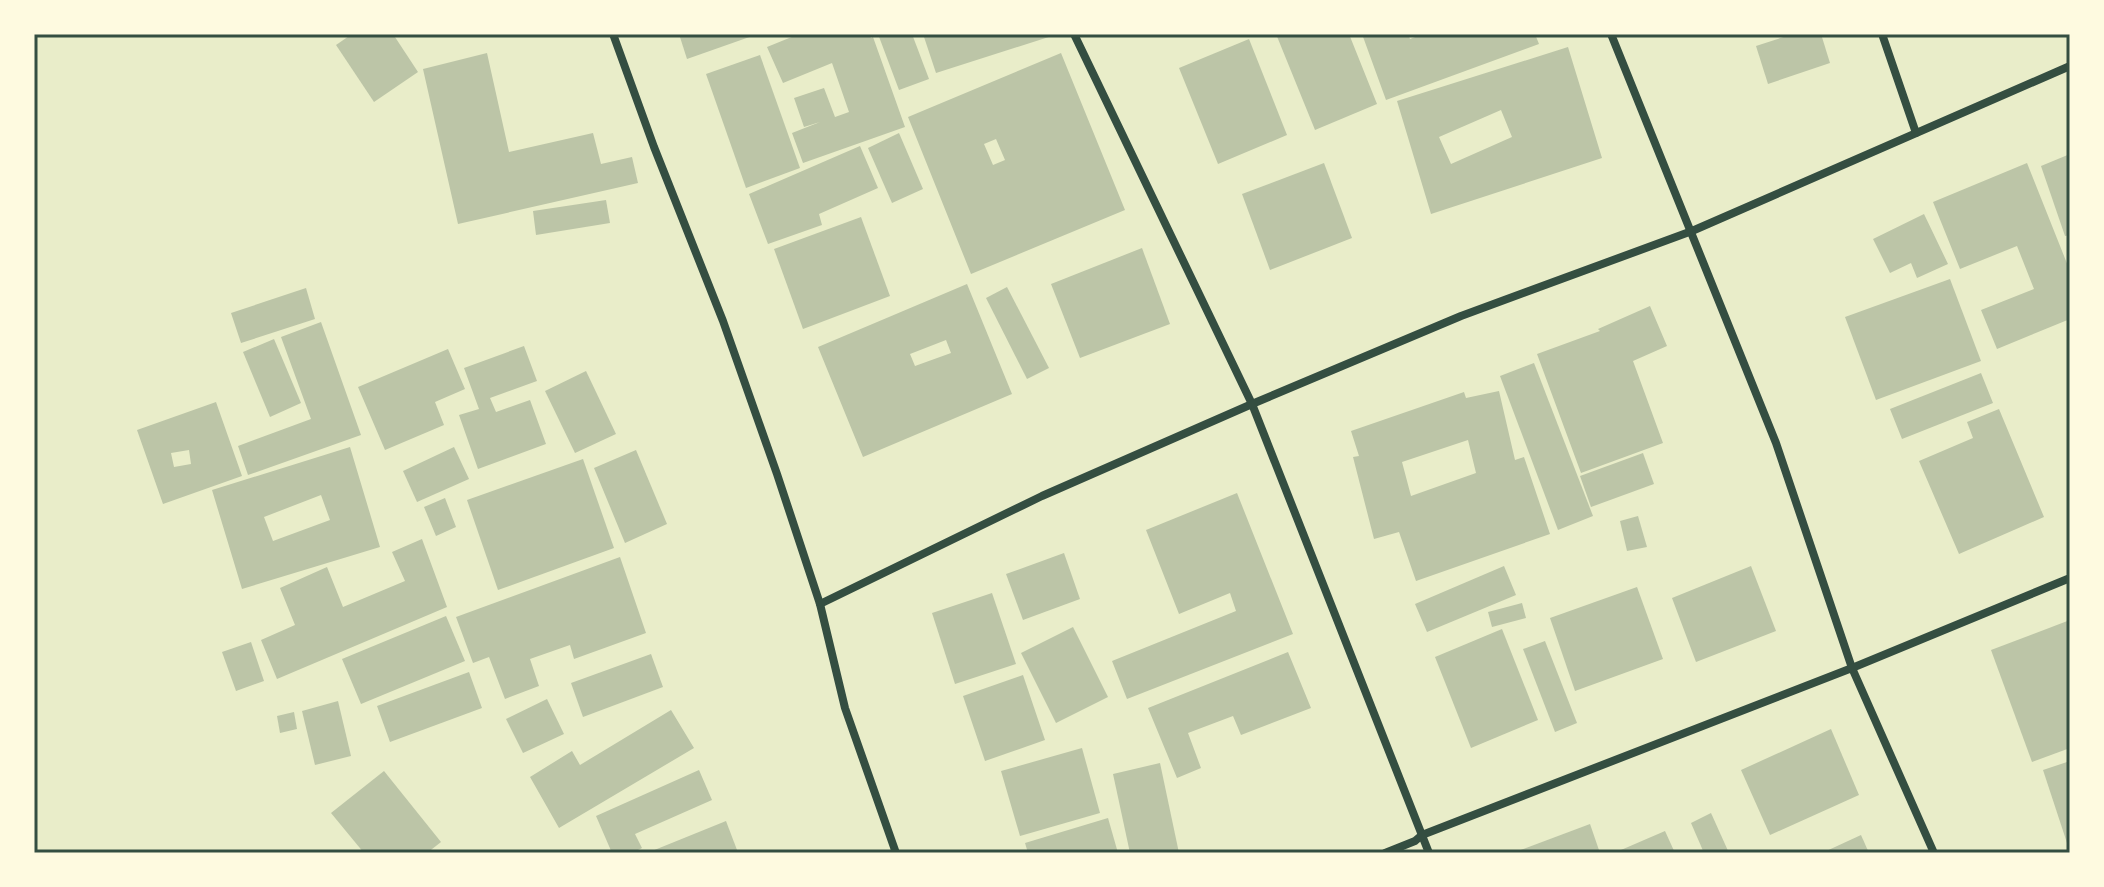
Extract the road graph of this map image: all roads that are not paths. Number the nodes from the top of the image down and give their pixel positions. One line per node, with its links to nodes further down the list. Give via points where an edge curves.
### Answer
1 (613, 34): 10 (street, via 723,321)
2 (1074, 34): 8 (street)
3 (1611, 34): 7 (street)
4 (1882, 34): 6 (street)
5 (2070, 66): 6 (street)
6 (1916, 133): 7 (street)
7 (1692, 231): 8 (street, via 1461,316); 11 (street, via 1776,443)
8 (1252, 404): 10 (street, via 1042,496); 12 (street)
9 (2070, 578): 11 (street)
10 (820, 604): 13 (street, via 845,708)
11 (1852, 668): 12 (street); 16 (street)
12 (1422, 835): 14 (street); 15 (street)
13 (896, 853)
14 (1385, 853)
15 (1429, 853)
16 (1934, 853)

